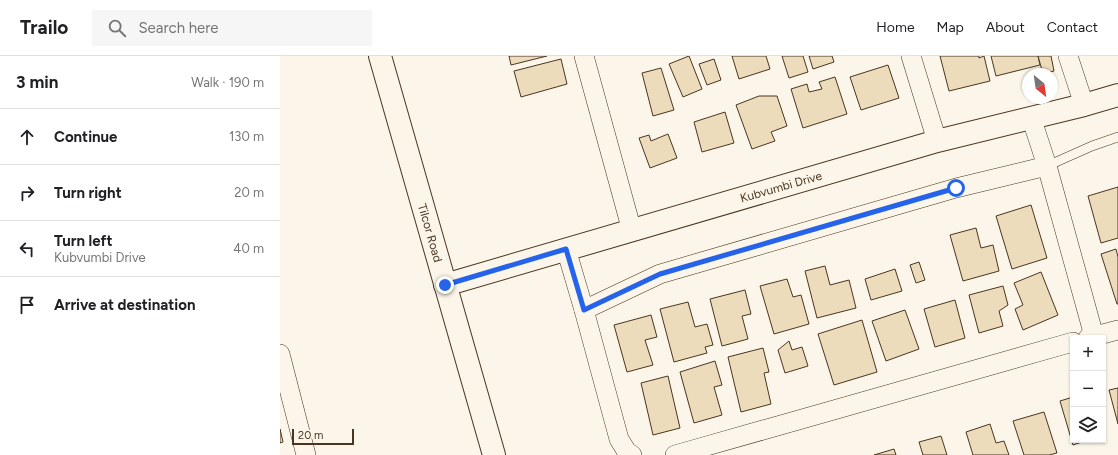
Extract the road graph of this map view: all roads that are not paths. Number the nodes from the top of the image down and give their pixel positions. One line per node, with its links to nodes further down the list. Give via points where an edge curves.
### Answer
1 (380, 56): 13 (street, Tilcor Road)
2 (584, 56): 11 (street)
3 (911, 56): 9 (street)
4 (1068, 56): 6 (street)
5 (1118, 94): 6 (street, Kubvumbi Drive)
6 (1084, 104): 7 (street, Kubvumbi Drive)
7 (1031, 117): 9 (street, Kubvumbi Drive); 10 (street)
8 (1118, 137): 10 (lane)
9 (937, 141): 11 (street, Kubvumbi Drive)
10 (1047, 166): 14 (street, via 956,188 660,274); 16 (street)
11 (632, 231): 12 (street, Kubvumbi Drive)
12 (566, 249): 13 (street, Kubvumbi Drive); 14 (street)
13 (445, 285): 21 (street, Tilcor Road)
14 (584, 310): 22 (street, via 619,439)
15 (1118, 330): 17 (street)
16 (1090, 335)
17 (1099, 335)
18 (1070, 343): 23 (street)
19 (280, 354): 20 (street)
20 (306, 455)
21 (494, 455)
22 (632, 455)
23 (675, 455)

